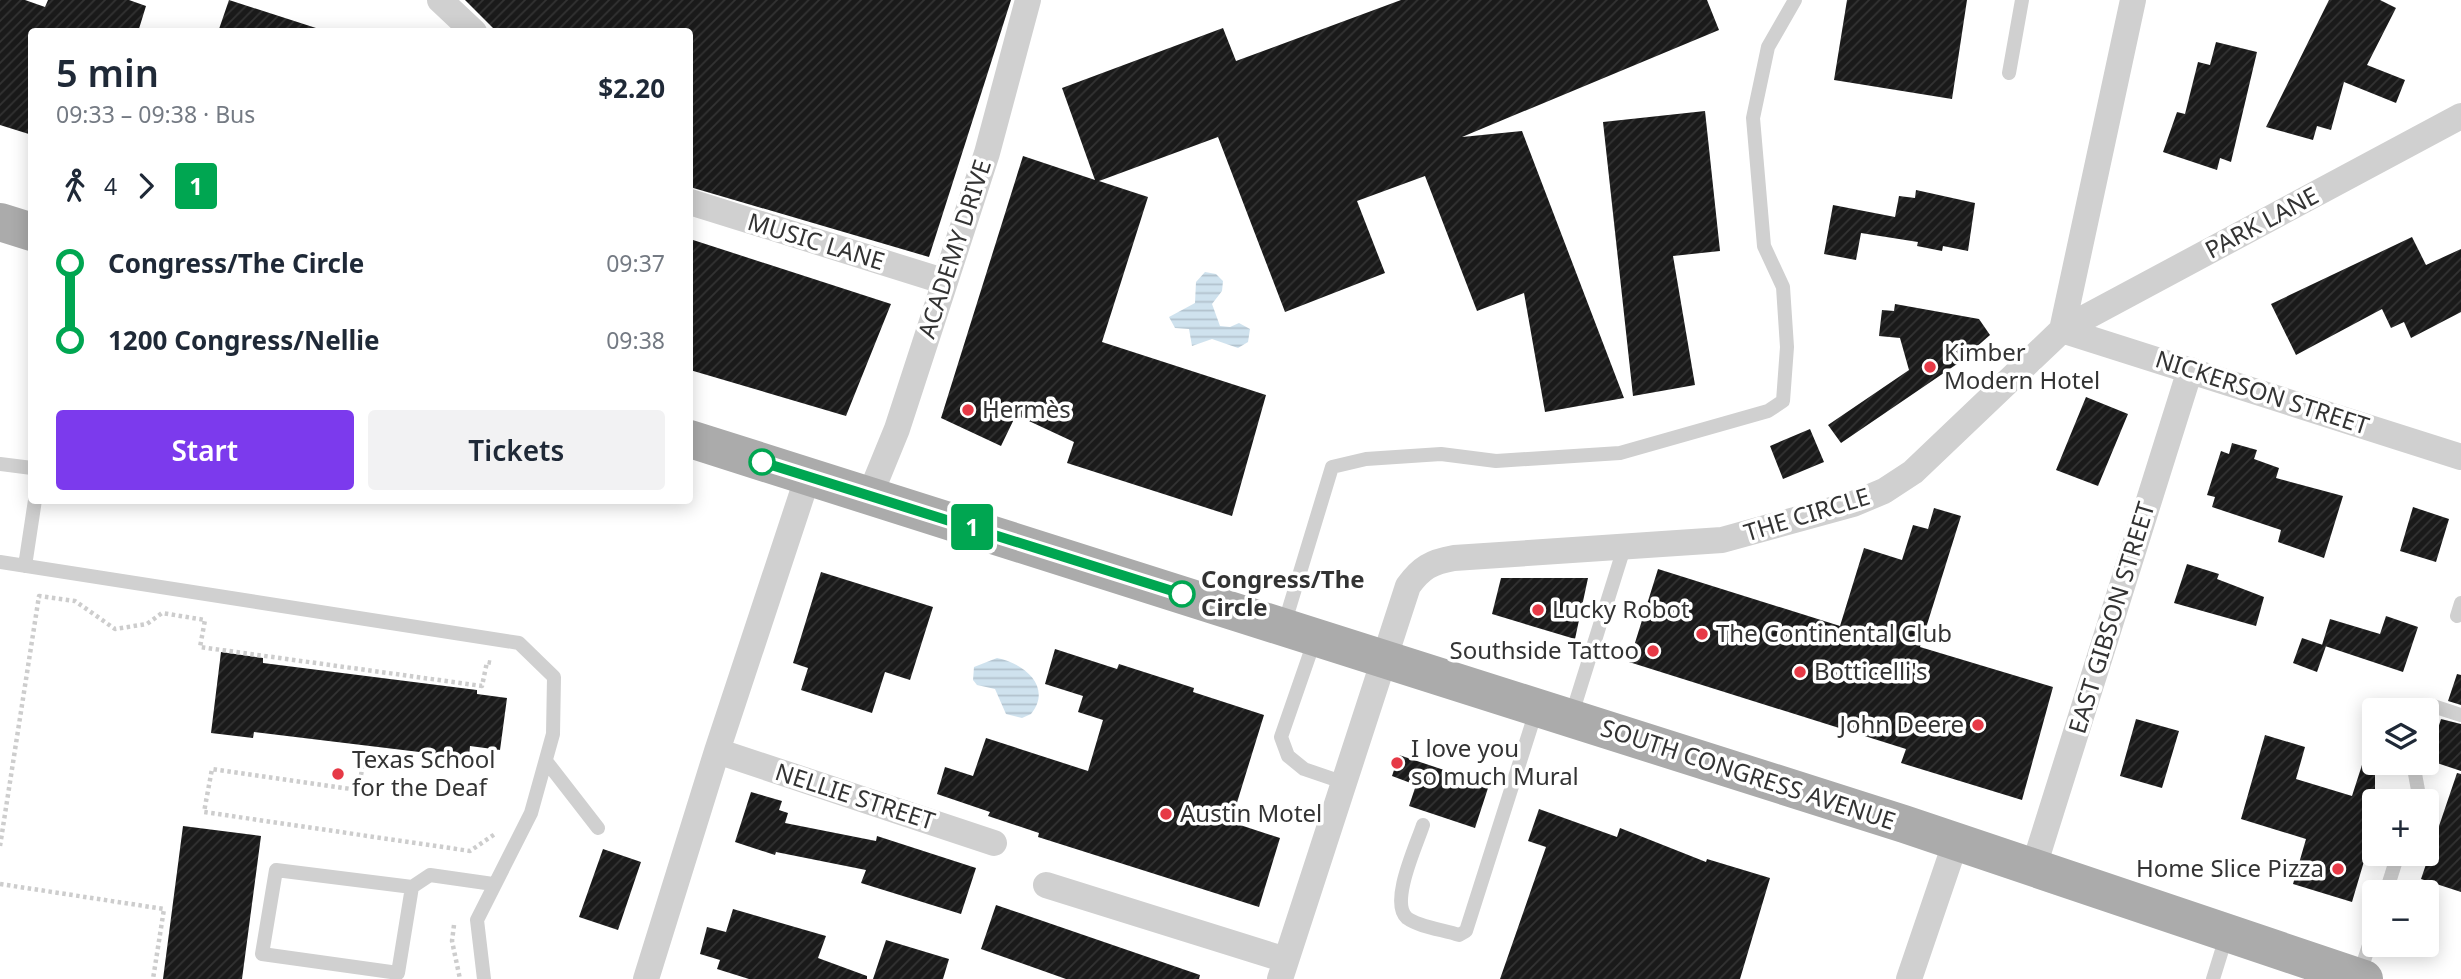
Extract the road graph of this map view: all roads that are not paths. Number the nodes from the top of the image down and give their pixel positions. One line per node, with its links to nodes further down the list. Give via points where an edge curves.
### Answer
1 (440, 0): 6 (street)
2 (1028, 0): 12 (street, ACADEMY DRIVE, via 987,153)
3 (1795, 0): 25 (lane, via 1768,47 1753,118 1764,246 1783,287 1787,347 1783,401 1768,411 1620,453 1496,461 1441,454 1366,459 1332,467)
4 (2022, 0): 7 (lane)
5 (2133, 0): 13 (street)
6 (470, 28)
7 (2010, 73)
8 (2461, 116): 13 (street, PARK LANE)
9 (693, 203): 12 (street, MUSIC LANE)
10 (0, 222): 11 (main road)
11 (28, 231)
12 (943, 281): 20 (street, ACADEMY DRIVE, via 897,429)
13 (2062, 330): 14 (street, NICKERSON STREET); 22 (street, THE CIRCLE, via 1913,472 1884,491 1722,540)
14 (2190, 370): 16 (street, NICKERSON STREET); 37 (street, EAST GIBSON STREET)
15 (693, 440): 19 (main road, SOUTH CONGRESS AVENUE)
16 (2461, 457)
17 (0, 464): 18 (lane)
18 (28, 468)
19 (808, 476): 20 (main road, SOUTH CONGRESS AVENUE); 30 (street)
20 (870, 495): 25 (main road, SOUTH CONGRESS AVENUE)
21 (34, 504): 24 (lane)
22 (1625, 548): 26 (street, THE CIRCLE, via 1433,562 1408,586); 28 (lane)
23 (0, 562): 24 (lane)
24 (25, 566): 31 (lane, via 519,643 554,677 553,734)
25 (1300, 632): 26 (main road, SOUTH CONGRESS AVENUE); 32 (lane, via 1282,737 1288,756 1304,769)
26 (1386, 660): 28 (main road, SOUTH CONGRESS AVENUE); 32 (street, THE CIRCLE)
27 (2439, 708): 29 (lane)
28 (1554, 713): 33 (lane, via 1466,931 1459,935 1407,918 1401,910 1399,895); 35 (main road, SOUTH CONGRESS AVENUE)
29 (2461, 715)
30 (717, 751): 36 (street, NELLIE STREET); 44 (street)
31 (546, 761): 34 (lane); 38 (lane, via 531,813)
32 (1345, 783): 43 (street, THE CIRCLE)
33 (1423, 825)
34 (598, 828)
35 (1956, 841): 37 (main road, SOUTH CONGRESS AVENUE); 47 (street)
36 (994, 843)
37 (2034, 866): 41 (main road, SOUTH CONGRESS AVENUE)
38 (494, 884): 40 (lane, via 430,875); 46 (lane, via 477,920)
39 (1046, 885): 43 (street)
40 (412, 887): 40 (lane, via 398,973 262,954 276,870)
41 (2228, 933): 45 (main road, SOUTH CONGRESS AVENUE); 48 (lane)
42 (2367, 957): 45 (lane)
43 (1283, 970)
44 (647, 975)
45 (2362, 978)
46 (484, 979)
47 (1909, 979)
48 (2213, 979)

